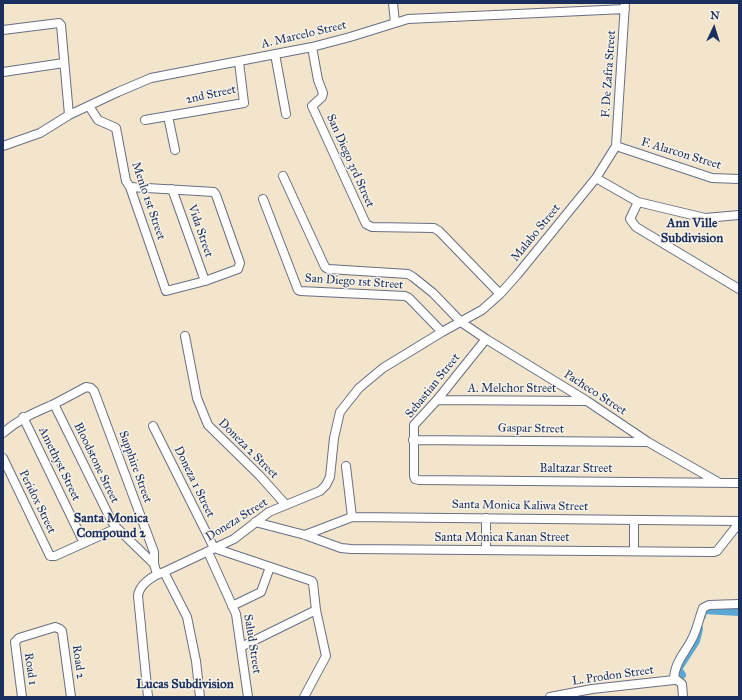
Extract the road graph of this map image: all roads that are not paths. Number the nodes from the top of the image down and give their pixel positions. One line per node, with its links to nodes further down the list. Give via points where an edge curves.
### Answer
1 (394, 3): 3 (street)
2 (625, 6): 3 (street, A. Marcelo Street, via 408,19); 16 (street, F. De Zafra Street)
3 (395, 23): 5 (street, A. Marcelo Street)
4 (3, 30): 8 (street, via 59,23 62,28)
5 (312, 47): 6 (street, A. Marcelo Street); 28 (street, San Diego 3rd Street, via 323,93 312,106 366,224 372,227 434,228 444,235)
6 (275, 54): 7 (street, A. Marcelo Street); 11 (street)
7 (239, 62): 10 (street, A. Marcelo Street, via 151,78); 13 (street, 2nd Street, via 244,103)
8 (64, 63): 9 (street); 12 (street)
9 (3, 72)
10 (88, 106): 12 (street, A. Marcelo Street); 21 (street, Menlo 1st Street, via 98,120 116,128 121,162)
11 (286, 114)
12 (69, 115): 15 (street, A. Marcelo Street, via 40,132)
13 (168, 116): 14 (street, 2nd Street); 17 (street)
14 (145, 120)
15 (3, 146)
16 (616, 146): 19 (street, Malabo Street); 20 (street, F. Alarcon Street, via 712,178)
17 (175, 150)
18 (283, 176): 29 (street, Pacheco Street, via 325,267 408,274 433,293)
19 (596, 178): 24 (street); 28 (street, Malabo Street)
20 (739, 179)
21 (130, 187): 22 (street); 26 (street, Menlo 1st Street, via 165,289 168,291)
22 (172, 189): 26 (street, Vida Street); 26 (street, via 214,192 216,195 240,263 238,269)
23 (263, 199): 30 (street, San Diego 1st Street, via 298,290 405,296)
24 (638, 202): 25 (street, via 705,218); 27 (street, via 630,219 636,227)
25 (739, 215)
26 (205, 281)
27 (739, 289)
28 (500, 294): 29 (street, Malabo Street, via 482,310)
29 (461, 322): 30 (street, Malabo Street); 32 (street, Pacheco Street)
30 (442, 332): 46 (street, Doneza Street, via 383,368 358,388 340,412 330,477 326,485 320,491)
31 (185, 336): 46 (street, Doneza 2 Street, via 197,398 208,425)
32 (486, 339): 33 (street, Sebastian Street); 34 (street, Pacheco Street)
33 (437, 400): 34 (street, A. Melchor Street); 39 (street, Sebastian Street, via 414,425)
34 (587, 401): 40 (street, Pacheco Street)
35 (54, 404): 36 (street); 52 (street, Bloodstone Street); 58 (street, Sapphire Street, via 86,387 94,391 154,552)
36 (23, 417): 38 (street); 54 (street, Amethyst Street)
37 (153, 426): 55 (street, Doneza 1 Street)
38 (3, 433)
39 (413, 440): 40 (street, Gaspar Street); 43 (street, Sebastian Street)
40 (648, 442): 44 (street, Pacheco Street)
41 (3, 458): 54 (street, Peridox Street, via 50,556)
42 (346, 466): 47 (street)
43 (414, 476): 44 (street, Baltazar Street, via 419,480)
44 (718, 482): 45 (street, Baltazar Street)
45 (739, 483)
46 (286, 505): 50 (street, Doneza Street, via 269,512)
47 (352, 516): 48 (street, Santa Monica Kaliwa Street); 53 (street, Santa Monica Kaliwa Street)
48 (486, 518): 49 (street, Santa Monica Kaliwa Street); 56 (street)
49 (634, 520): 51 (street, Santa Monica Kaliwa Street); 57 (street)
50 (255, 522): 53 (street, Santa Monica Kanan Street); 55 (street, Doneza Street, via 234,539)
51 (739, 522): 57 (street, Santa Monica Kanan Street, via 714,552)
52 (117, 528): 54 (street); 58 (street, Bloodstone Street)
53 (304, 535): 56 (street, Santa Monica Kanan Street, via 351,549)
54 (84, 543)
55 (211, 550): 59 (street); 60 (street, Doneza Street); 62 (street, Salud Street)
56 (486, 550): 57 (street, Santa Monica Kanan Street)
57 (634, 550)
58 (154, 564): 60 (street, Sapphire Street)
59 (270, 567): 62 (street, via 261,592); 63 (street, via 312,581)
60 (161, 573): 69 (street, Doneza Street, via 142,586 138,592); 70 (street, Sapphire Street, via 187,617)
61 (739, 604): 66 (street, via 709,605 703,608 692,638 676,665 674,671)
62 (232, 606): 65 (street, Salud Street)
63 (316, 610): 65 (street); 72 (street, via 326,656)
64 (62, 631): 67 (street, Road 1, via 55,627 16,639 14,645); 68 (street, Road 2)
65 (242, 647): 71 (street, Salud Street)
66 (677, 680): 73 (street, L. Prodon Street); 74 (street, via 683,688)
67 (22, 697)
68 (71, 697)
69 (148, 697)
70 (200, 697)
71 (248, 697)
72 (304, 697)
73 (550, 697)
74 (683, 697)

